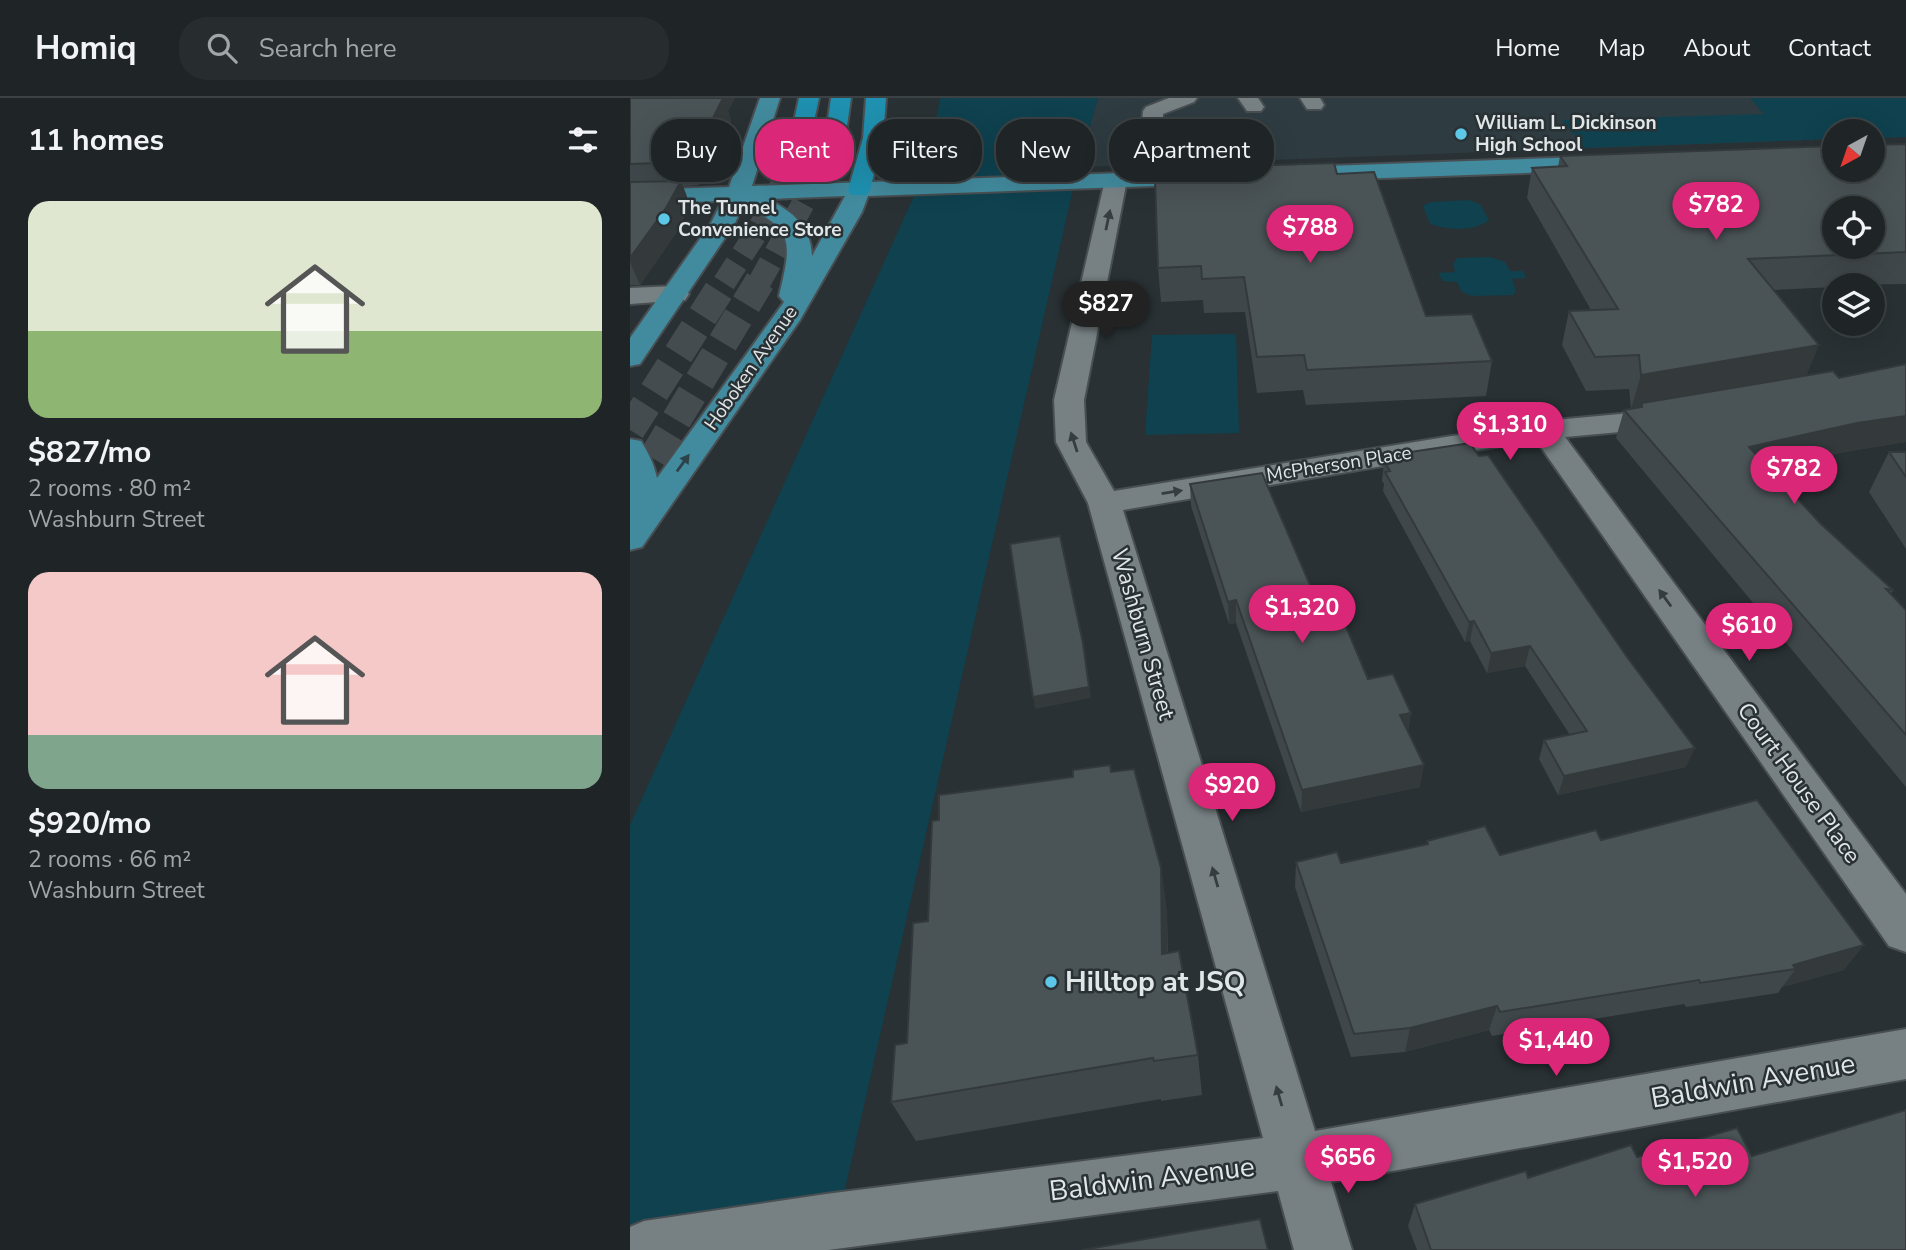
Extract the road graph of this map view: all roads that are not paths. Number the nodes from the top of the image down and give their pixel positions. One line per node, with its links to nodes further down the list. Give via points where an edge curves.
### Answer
1 (770, 98): 14 (main road)
2 (809, 98): 6 (highway)
3 (841, 98): 7 (highway)
4 (876, 98): 13 (highway, via 873,138)
5 (1181, 99): 8 (street, via 1153,111)
6 (805, 119)
7 (838, 119)
8 (1152, 119)
9 (1628, 162): 10 (main road)
10 (1274, 175)
11 (1106, 180): 12 (main road); 13 (main road); 23 (street, Washburn Street, one-way to 11, via 1071,442 1069,400)
12 (1109, 180)
13 (859, 190): 14 (main road); 18 (main road, Hoboken Avenue)
14 (738, 194): 15 (main road); 16 (main road); 18 (main road, via 783,216 799,239 802,256)
15 (630, 197)
16 (676, 294): 17 (street); 19 (main road)
17 (630, 296)
18 (787, 320): 24 (main road, Hoboken Avenue, one-way to 18)
19 (630, 358)
20 (1703, 408): 21 (street, McPherson Place)
21 (1544, 430): 23 (street, McPherson Place, one-way to 21); 26 (street, Court House Place, one-way to 21)
22 (630, 448): 24 (main road)
23 (1104, 503): 28 (street, Washburn Street, one-way to 23)
24 (648, 511): 25 (main road, Hoboken Avenue)
25 (630, 539)
26 (1906, 931)
27 (1906, 1054): 28 (street, Baldwin Avenue)
28 (1298, 1161): 29 (street, Baldwin Avenue); 30 (street, Washburn Street)
29 (644, 1250)
30 (1323, 1250)

